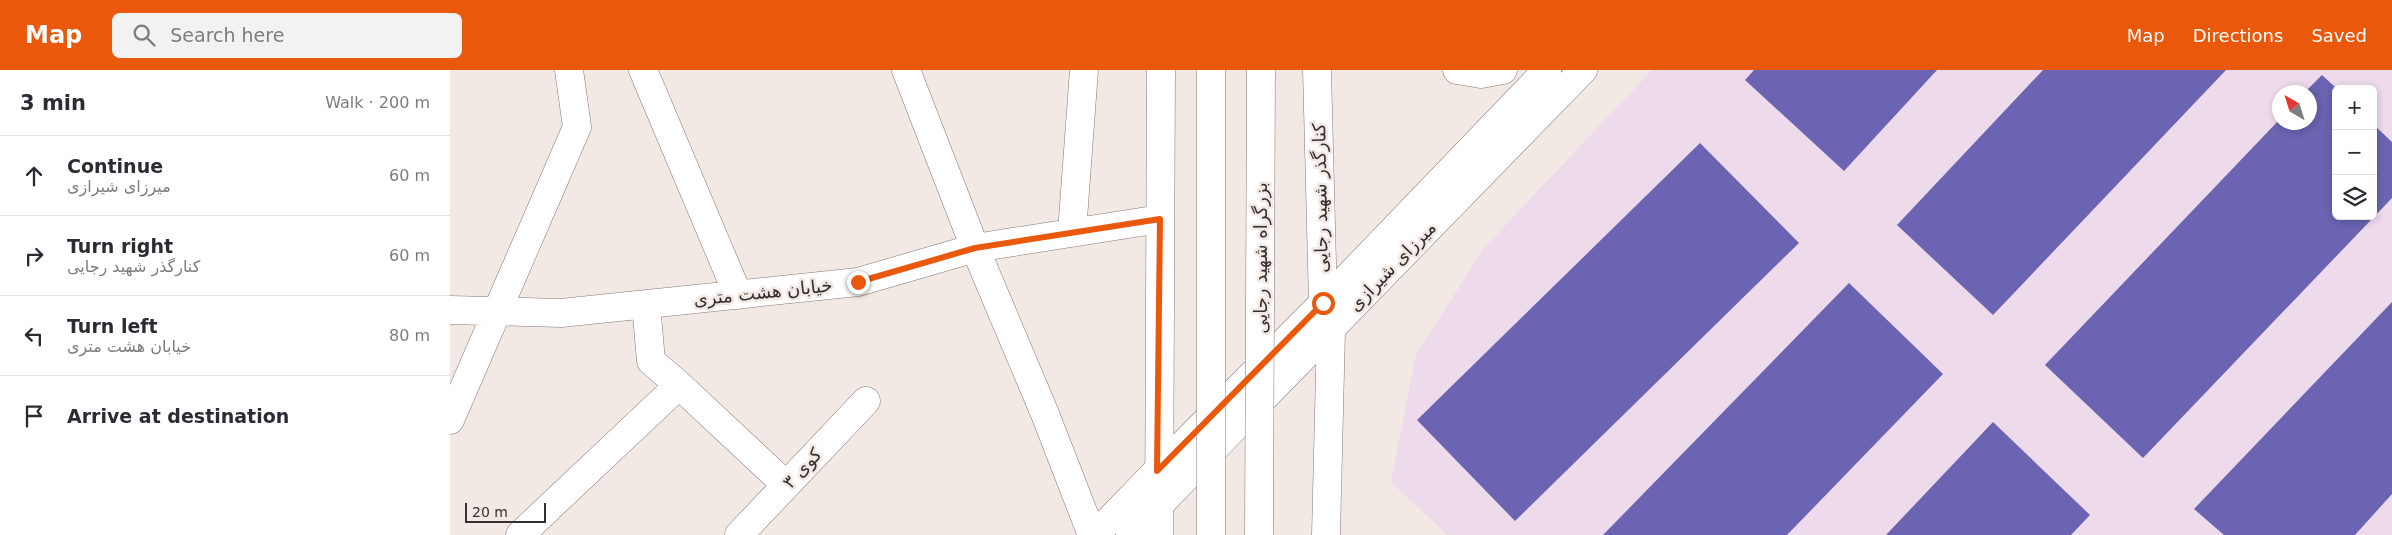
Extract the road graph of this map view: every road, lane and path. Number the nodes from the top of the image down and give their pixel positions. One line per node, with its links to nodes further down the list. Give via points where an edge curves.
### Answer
1 (569, 70): 20 (main road, via 577,127)
2 (643, 70): 16 (main road)
3 (906, 70): 15 (main road)
4 (1084, 70): 14 (main road)
5 (1161, 70): 13 (main road)
6 (1211, 70): 33 (main road, bridge)
7 (1261, 70): 34 (main road, بزرگراه شهید رجایی, bridge)
8 (1317, 70): 17 (main road, کنارگذر شهید رجایی)
9 (1457, 70): 10 (main road, via 1481,74)
10 (1503, 70)
11 (1547, 70): 17 (main road, میرزای شیرازی)
12 (1583, 70): 21 (main road, میرزای شیرازی)
13 (1160, 219): 14 (main road, خیابان هشت متری); 25 (main road)
14 (1072, 232): 15 (main road, خیابان هشت متری)
15 (975, 248): 16 (main road, خیابان هشت متری, via 858,282); 30 (main road)
16 (738, 295): 18 (main road, خیابان هشت متری)
17 (1323, 303): 21 (main road, کنارگذر شهید رجایی); 25 (main road, میرزای شیرازی)
18 (646, 304): 20 (main road, خیابان هشت متری, via 561,313); 22 (main road, via 651,361)
19 (450, 310): 20 (main road, خیابان هشت متری)
20 (499, 310): 24 (main road)
21 (1331, 330): 27 (main road, میرزای شیرازی); 35 (main road, کنارگذر شهید رجایی)
22 (679, 385): 26 (main road); 28 (main road)
23 (866, 400): 26 (main road, کوی ۳)
24 (450, 420)
25 (1157, 471): 27 (main road); 30 (main road, میرزای شیرازی)
26 (786, 485): 29 (main road, کوی ۳)
27 (1159, 505): 31 (main road, میرزای شیرازی); 32 (main road)
28 (520, 535)
29 (739, 535)
30 (1093, 535)
31 (1130, 535)
32 (1158, 535)
33 (1211, 535)
34 (1260, 535)
35 (1326, 535)

